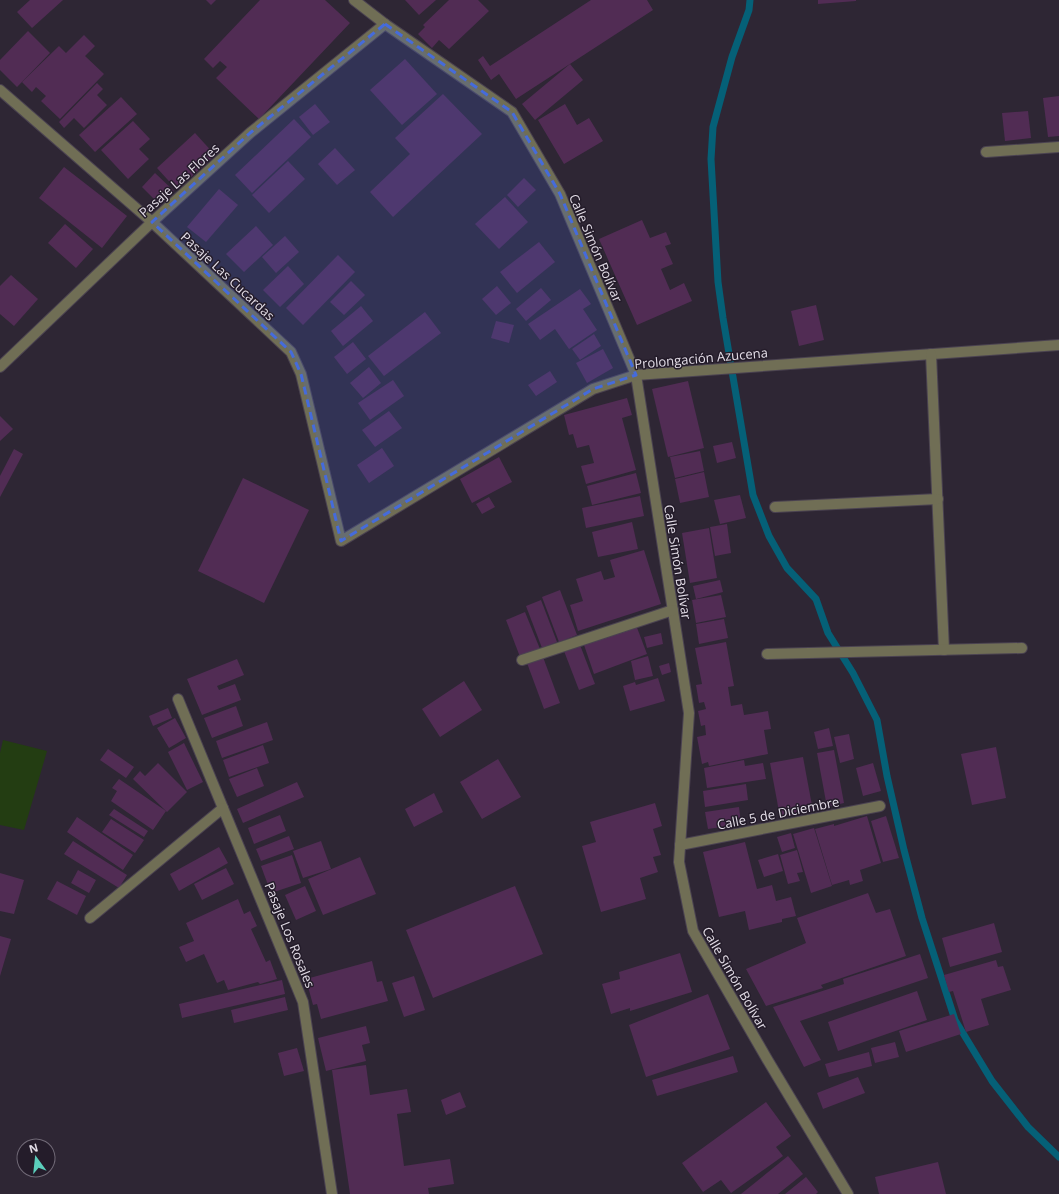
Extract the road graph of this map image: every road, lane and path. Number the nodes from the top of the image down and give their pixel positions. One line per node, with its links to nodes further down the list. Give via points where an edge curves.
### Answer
1 (354, 0): 2 (street, Calle Simón Bolívar)
2 (385, 24): 6 (street, Pasaje Las Flores, via 250,134); 10 (street, Calle Simón Bolívar, via 512,112 560,194)
3 (0, 90): 6 (street, Pasaje Las Cucardas)
4 (1059, 147): 5 (street)
5 (986, 152)
6 (152, 222): 9 (street, Pasaje Las Flores); 13 (street, Pasaje Las Cucardas, via 291,352 301,374)
7 (1059, 345): 8 (street, Prolongación Azucena)
8 (931, 354): 10 (street, Prolongación Azucena); 11 (street)
9 (0, 366)
10 (636, 375): 13 (street, Prolongación Azucena, via 593,389); 14 (street, Calle Simón Bolívar)
11 (938, 499): 12 (street); 16 (street)
12 (775, 507)
13 (341, 541)
14 (673, 610): 18 (street); 22 (street, Calle Simón Bolívar, via 689,713)
15 (1022, 648): 16 (street)
16 (944, 650): 17 (street)
17 (767, 654)
18 (522, 660)
19 (178, 699): 21 (street, Pasaje Los Rosales)
20 (880, 806): 22 (street, Calle 5 de Diciembre)
21 (223, 808): 23 (street); 24 (street, Pasaje Los Rosales, via 303,1002)
22 (680, 845): 25 (street, Calle Simón Bolívar, via 679,862 693,931)
23 (90, 918)
24 (332, 1194)
25 (848, 1194)

